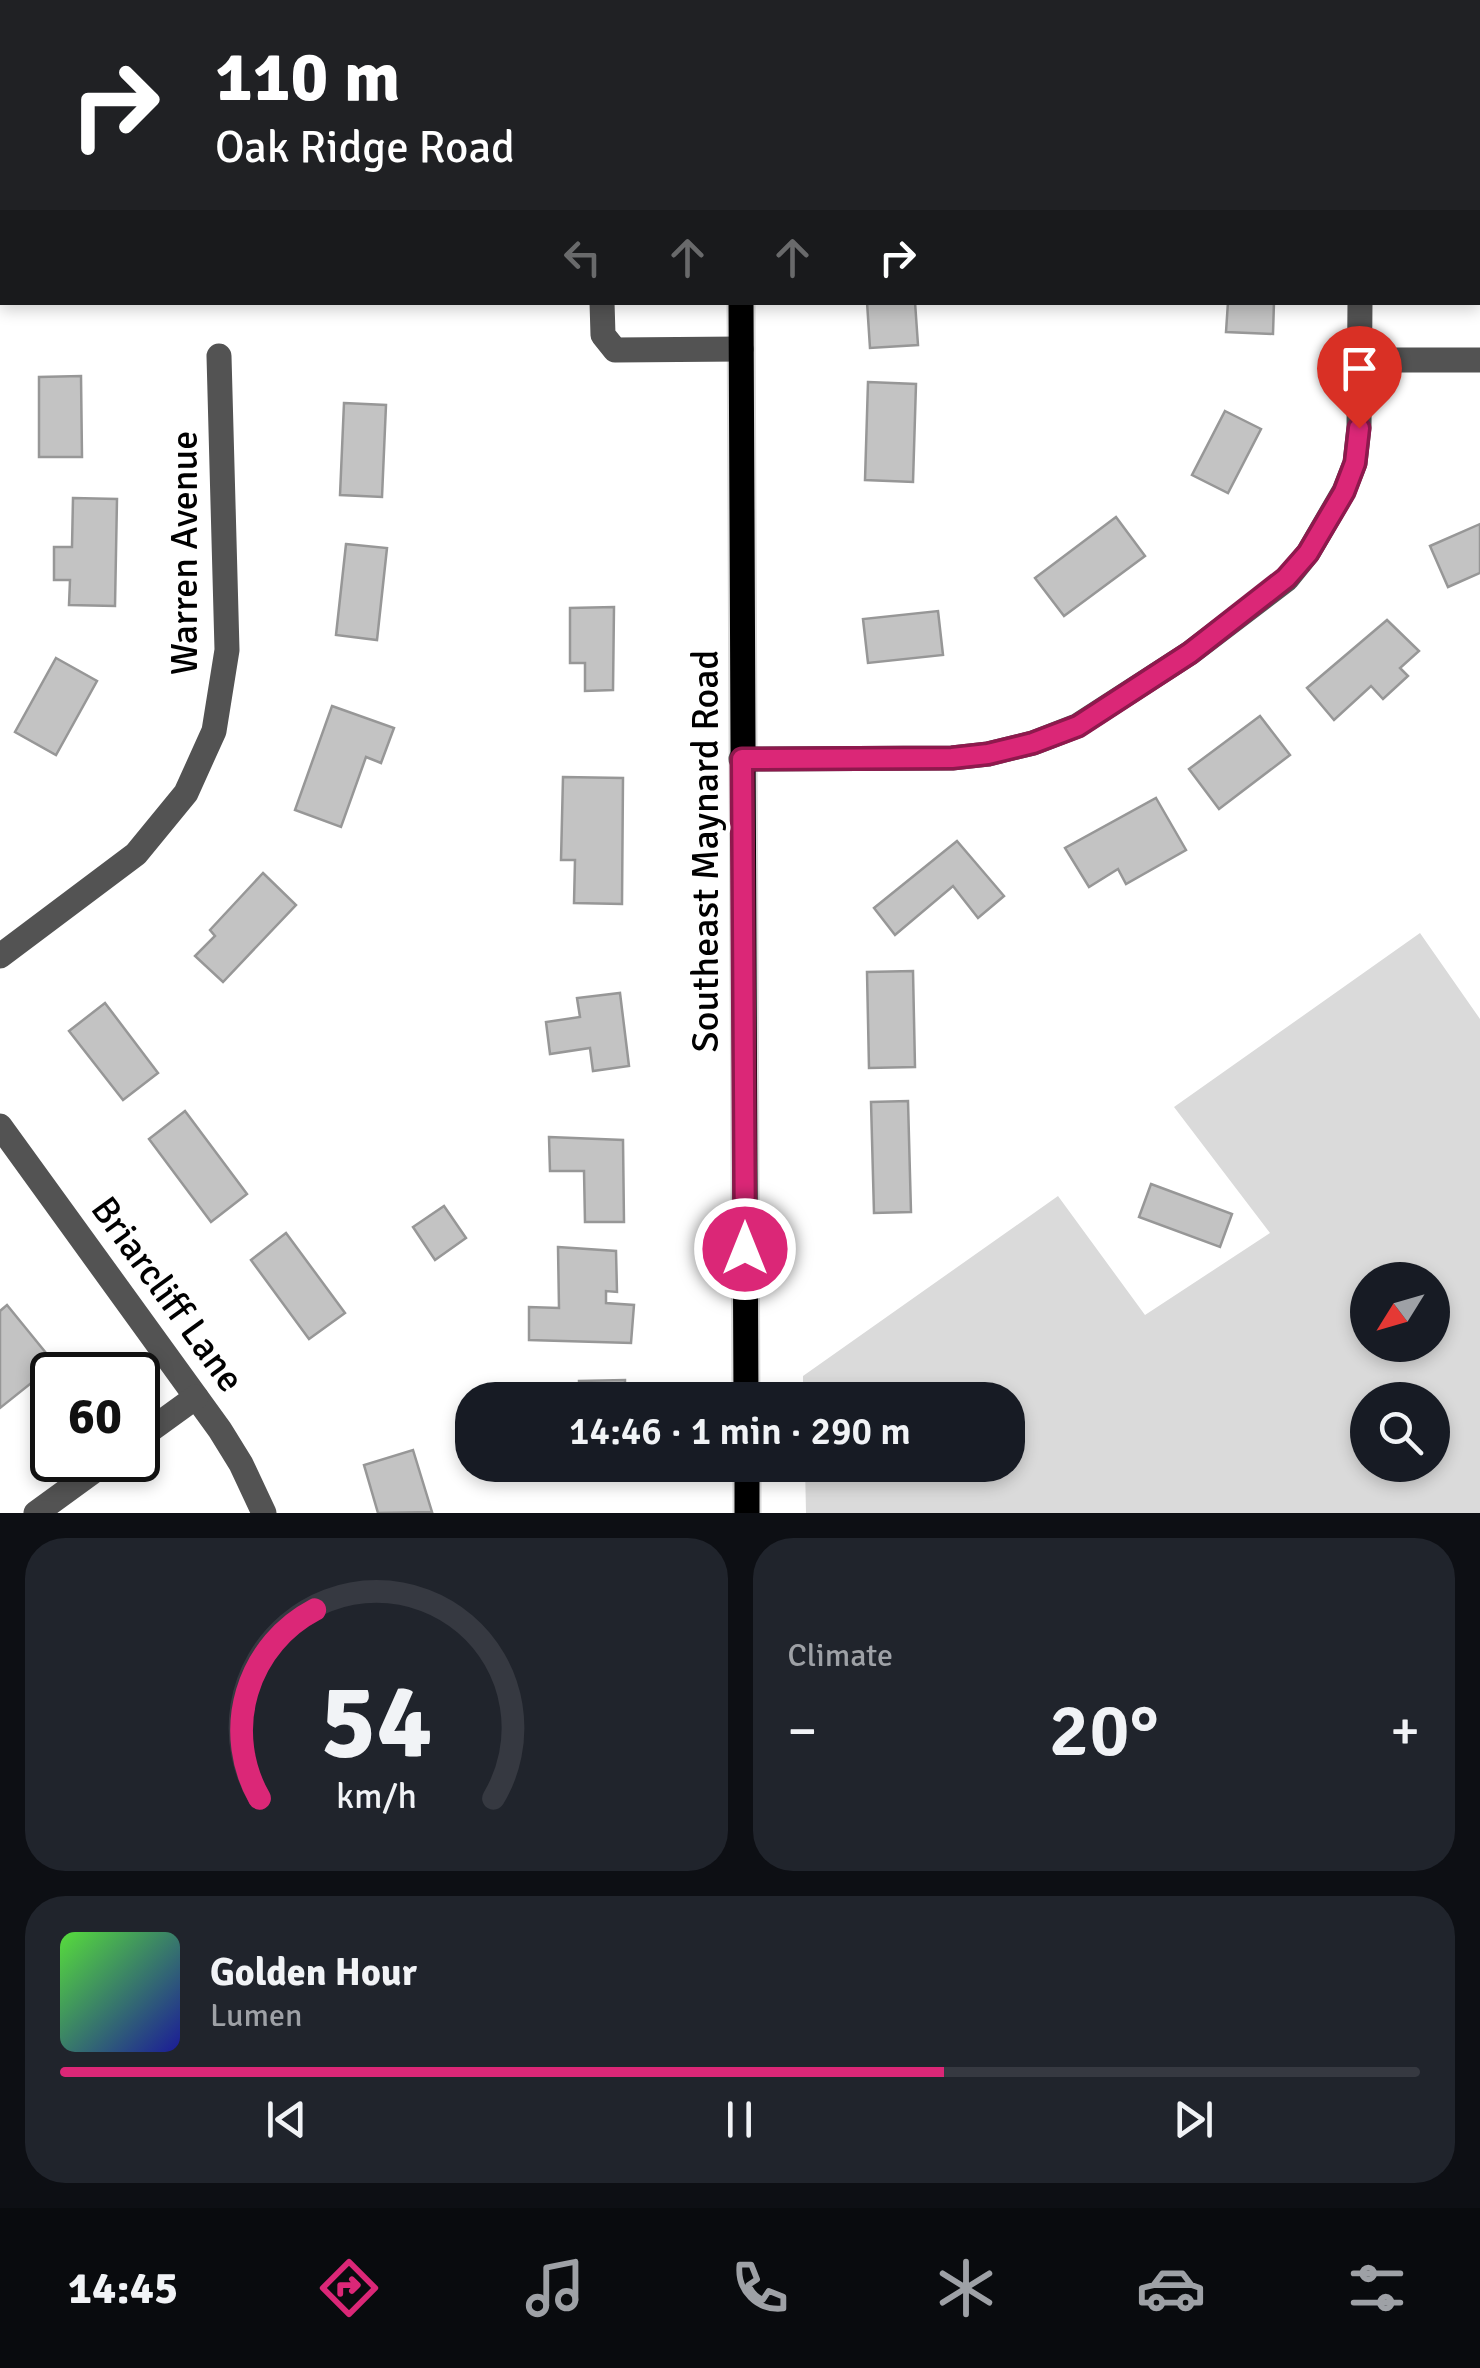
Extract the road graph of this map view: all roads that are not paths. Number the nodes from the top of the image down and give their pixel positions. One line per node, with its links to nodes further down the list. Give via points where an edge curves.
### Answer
1 (602, 305): 4 (street, via 603,335 615,350)
2 (742, 305): 4 (main road, Southeast Maynard Road)
3 (1360, 305): 6 (street)
4 (741, 349): 8 (main road, Southeast Maynard Road)
5 (218, 356): 9 (street, Warren Avenue, via 227,650 214,732 186,793 136,854)
6 (1360, 360): 7 (street); 8 (street, via 1355,463 1308,553 1275,588 1128,696 1078,726 988,754)
7 (1480, 360)
8 (742, 759): 11 (main road, Southeast Maynard Road)
9 (0, 956)
10 (0, 1126): 12 (street, Briarcliff Lane)
11 (746, 1382)
12 (196, 1397): 13 (street); 17 (street, Briarcliff Lane, via 242,1464)
13 (160, 1423)
14 (79, 1482): 16 (street)
15 (747, 1482): 18 (main road)
16 (36, 1513)
17 (264, 1513)
18 (747, 1513)

